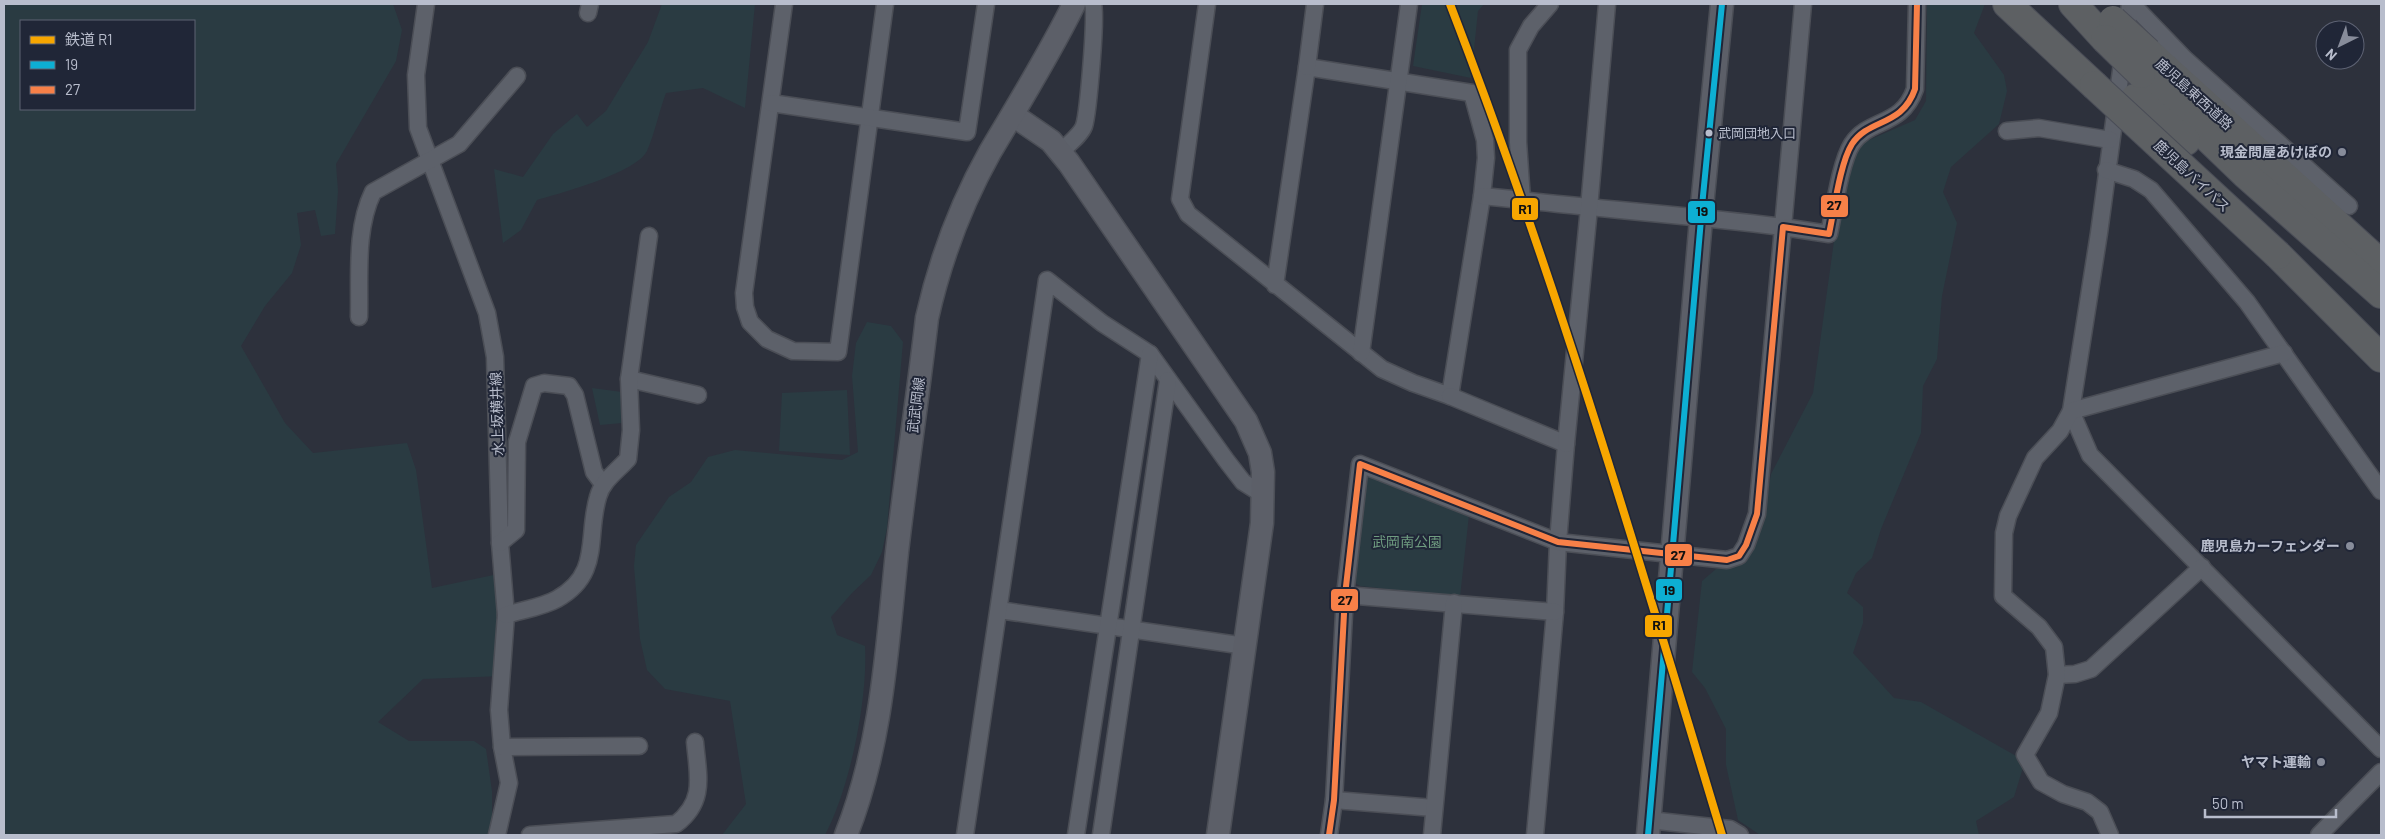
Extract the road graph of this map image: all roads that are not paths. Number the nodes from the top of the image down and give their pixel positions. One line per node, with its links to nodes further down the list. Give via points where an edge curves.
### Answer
1 (426, 4): 29 (street, 水上坂横井線, via 416,75 418,128)
2 (784, 4): 23 (street)
3 (885, 4): 25 (street)
4 (986, 4): 25 (street, via 968,132)
5 (1074, 4): 24 (street, 武武岡線)
6 (1092, 4): 28 (street, via 1095,9 1094,41 1084,127)
7 (1208, 4): 40 (street, via 1180,199 1188,214)
8 (1315, 4): 18 (street)
9 (1410, 4): 22 (street)
10 (1550, 4): 32 (street, via 1531,26 1518,50)
11 (1606, 4): 34 (street)
12 (1722, 4): 35 (street)
13 (1803, 4): 36 (street)
14 (1917, 4): 36 (street, via 1915,89 1910,102 1898,115 1852,143 1829,234)
15 (2008, 4): 21 (highway, 鹿児島バイパス)
16 (2073, 4): 17 (highway, 鹿児島東西道路)
17 (2115, 14): 19 (highway, 鹿児島東西道路, bridge); 27 (street, via 2114,128); 33 (street, via 2185,59)
18 (1307, 67): 22 (street); 40 (street)
19 (2141, 75): 21 (highway); 39 (highway, 鹿児島東西道路); 41 (highway, via 2245,174); 42 (highway, via 2203,155)
20 (517, 76): 29 (street, via 459,144)
21 (2097, 78): 38 (highway, 鹿児島バイパス, bridge)
22 (1400, 81): 31 (street, via 1472,93 1486,140); 45 (street)
23 (771, 103): 25 (street); 25 (street, via 744,293 745,307 750,322 767,339 793,351 838,352)
24 (1013, 115): 28 (street, via 1051,140); 82 (street, 武武岡線, via 971,189 942,259 926,318 886,669 868,765)
25 (870, 118)
26 (2007, 131): 27 (street, via 2039,128)
27 (2110, 140): 30 (street)
28 (1060, 152): 57 (street, via 1246,421 1260,453)
29 (430, 161): 43 (street, via 373,192 366,205 361,232); 59 (street, 水上坂横井線, via 487,313 495,357)
30 (2106, 170): 47 (street, via 2134,179 2152,190 2247,302); 53 (street)
31 (1482, 196): 32 (street); 52 (street)
32 (1522, 200): 34 (street)
33 (2349, 206)
34 (1590, 208): 35 (street); 54 (street)
35 (1702, 217): 36 (street); 60 (street)
36 (1783, 227): 60 (street, via 1757,514 1738,556 1727,560)
37 (649, 236): 49 (street)
38 (2278, 255): 44 (highway, 鹿児島バイパス); 48 (highway)
39 (2372, 256)
40 (1275, 285): 45 (street)
41 (2381, 294)
42 (2381, 311)
43 (359, 317)
44 (2381, 345)
45 (1361, 353): 52 (street, via 1382,369)
46 (1150, 354): 50 (street); 64 (street, via 1047,280); 67 (street)
47 (2284, 354): 53 (street); 56 (street)
48 (2381, 358)
49 (628, 379): 51 (street); 55 (street, via 631,430 628,459)
50 (1168, 380): 57 (street, via 1243,482); 68 (street)
51 (698, 395)
52 (1450, 396): 54 (street)
53 (2071, 411): 61 (street, via 2090,455); 70 (street, via 2060,431 2035,458 2008,516 2004,533 2004,596 2040,627 2054,647)
54 (1566, 444): 58 (street)
55 (603, 484): 59 (street, via 594,472 575,395 568,386 544,383 534,386 517,442 516,530); 66 (street, via 597,498 588,569 568,592 556,600)
56 (2381, 491)
57 (1262, 494): 69 (street, via 1262,523)
58 (1558, 542): 60 (street); 62 (street, via 1360,464); 65 (street)
59 (500, 543): 66 (street, 水上坂横井線)
60 (1672, 553): 78 (street)
61 (2202, 567): 70 (street, via 2091,669); 74 (street)
62 (1345, 595): 63 (street); 76 (street)
63 (1454, 603): 65 (street); 77 (street)
64 (999, 610): 67 (street); 83 (street)
65 (1555, 612): 89 (street)
66 (506, 614): 72 (street, 水上坂横井線, via 499,710)
67 (1106, 626): 68 (street); 84 (street)
68 (1130, 630): 69 (street); 85 (street)
69 (1245, 646): 86 (street)
70 (2056, 675): 90 (street, via 2048,713 2025,755 2040,782 2087,802 2100,812)
71 (695, 742): 81 (street, via 699,789 690,814 676,824)
72 (502, 746): 73 (street); 80 (street, 水上坂横井線, via 509,783)
73 (639, 746)
74 (2381, 749)
75 (2381, 772): 91 (street)
76 (1334, 800): 77 (street); 87 (street)
77 (1434, 808): 88 (street)
78 (1649, 828): 79 (street)
79 (1733, 833)
80 (497, 835)
81 (530, 835)
82 (846, 835)
83 (965, 835)
84 (1076, 835)
85 (1101, 835)
86 (1218, 835)
87 (1329, 835)
88 (1432, 835)
89 (1535, 835)
90 (2110, 835)
91 (2319, 835)

